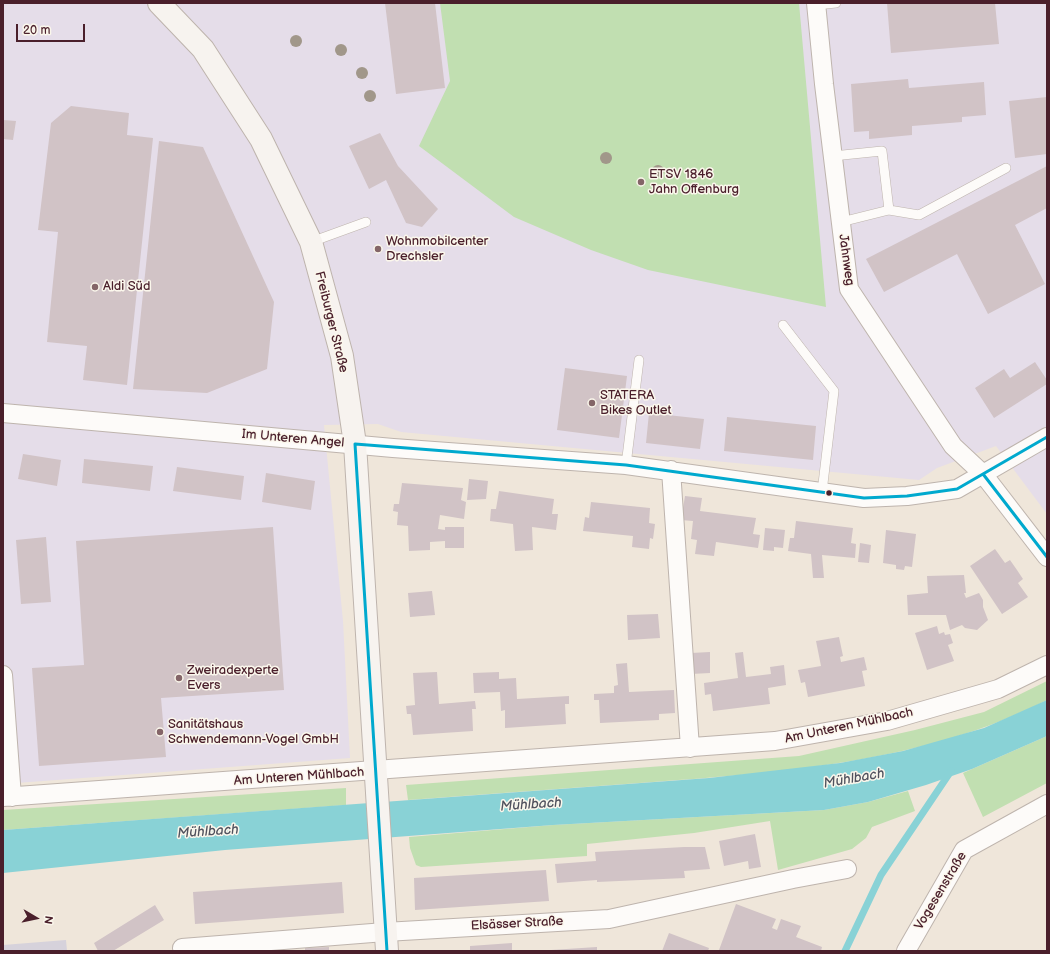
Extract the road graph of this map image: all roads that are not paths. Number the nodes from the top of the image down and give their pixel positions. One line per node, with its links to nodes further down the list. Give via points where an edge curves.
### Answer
1 (159, 3): 9 (main road, Freiburger Straße, via 203,49 260,139)
2 (836, 3): 3 (lane)
3 (816, 4): 4 (street, Jahnweg)
4 (832, 156): 6 (lane, via 882,151); 8 (street, Jahnweg)
5 (1006, 168): 6 (lane, via 919,216)
6 (888, 210): 8 (lane)
7 (366, 222): 9 (lane)
8 (841, 222): 17 (street, Jahnweg, via 849,289 953,446)
9 (312, 242): 14 (main road, Freiburger Straße, via 342,356)
10 (783, 325): 18 (lane, via 834,391)
11 (639, 360): 15 (lane)
12 (3, 414): 14 (street, Im Unteren Angel)
13 (1047, 437): 17 (street, Im Unteren Angel)
14 (355, 444): 15 (street, Im Unteren Angel); 23 (main road, Freiburger Straße)
15 (626, 465): 16 (street, Im Unteren Angel)
16 (670, 470): 18 (street, Im Unteren Angel); 22 (street)
17 (983, 474): 18 (street, Im Unteren Angel, via 957,490 914,495 864,498); 19 (street)
18 (822, 492)
19 (1047, 558)
20 (1047, 665): 22 (street, Am Unteren Mühlbach, via 998,689 887,721 776,741)
21 (3, 675): 24 (street)
22 (690, 748): 23 (street, Am Unteren Mühlbach)
23 (374, 771): 24 (street, Am Unteren Mühlbach); 27 (main road, Freiburger Straße)
24 (8, 797)
25 (1047, 804): 29 (street, Vogesenstraße, via 964,850)
26 (847, 870): 27 (street, Elsässer Straße, via 793,879 609,919)
27 (386, 941): 28 (street, Elsässer Straße)
28 (182, 948)
29 (906, 951)

